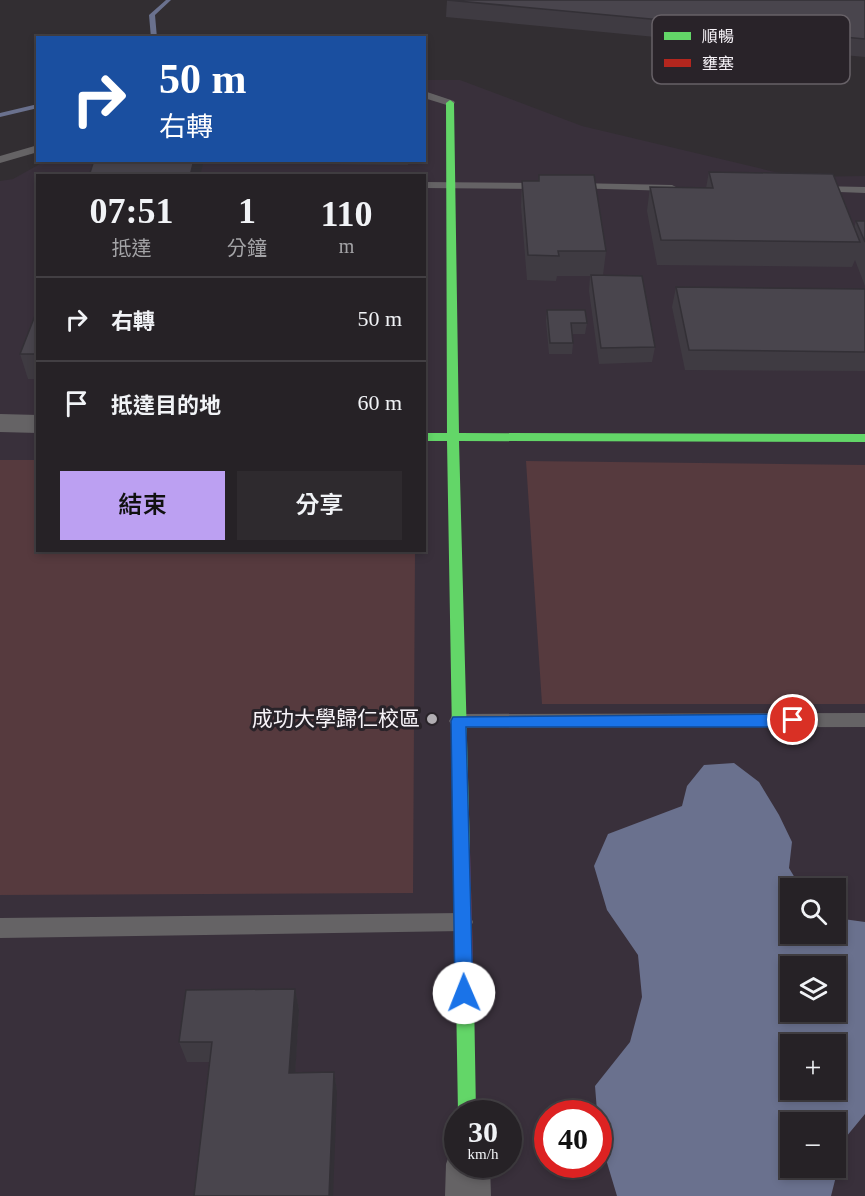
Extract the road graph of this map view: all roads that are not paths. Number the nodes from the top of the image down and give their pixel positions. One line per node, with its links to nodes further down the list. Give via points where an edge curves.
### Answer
1 (426, 95): 2 (lane)
2 (450, 103): 6 (street)
3 (36, 149): 4 (lane)
4 (0, 160)
5 (426, 185): 6 (lane)
6 (450, 185): 7 (lane); 13 (street)
7 (687, 188)
8 (806, 189): 9 (lane)
9 (865, 190)
10 (0, 423): 11 (street)
11 (36, 424)
12 (426, 437): 13 (street)
13 (453, 438): 14 (street); 16 (street)
14 (865, 438)
15 (865, 720): 16 (lane)
16 (459, 721): 17 (street)
17 (463, 922): 18 (lane); 19 (street)
18 (0, 928)
19 (467, 1100)
20 (468, 1178): 21 (street)
21 (468, 1196)

